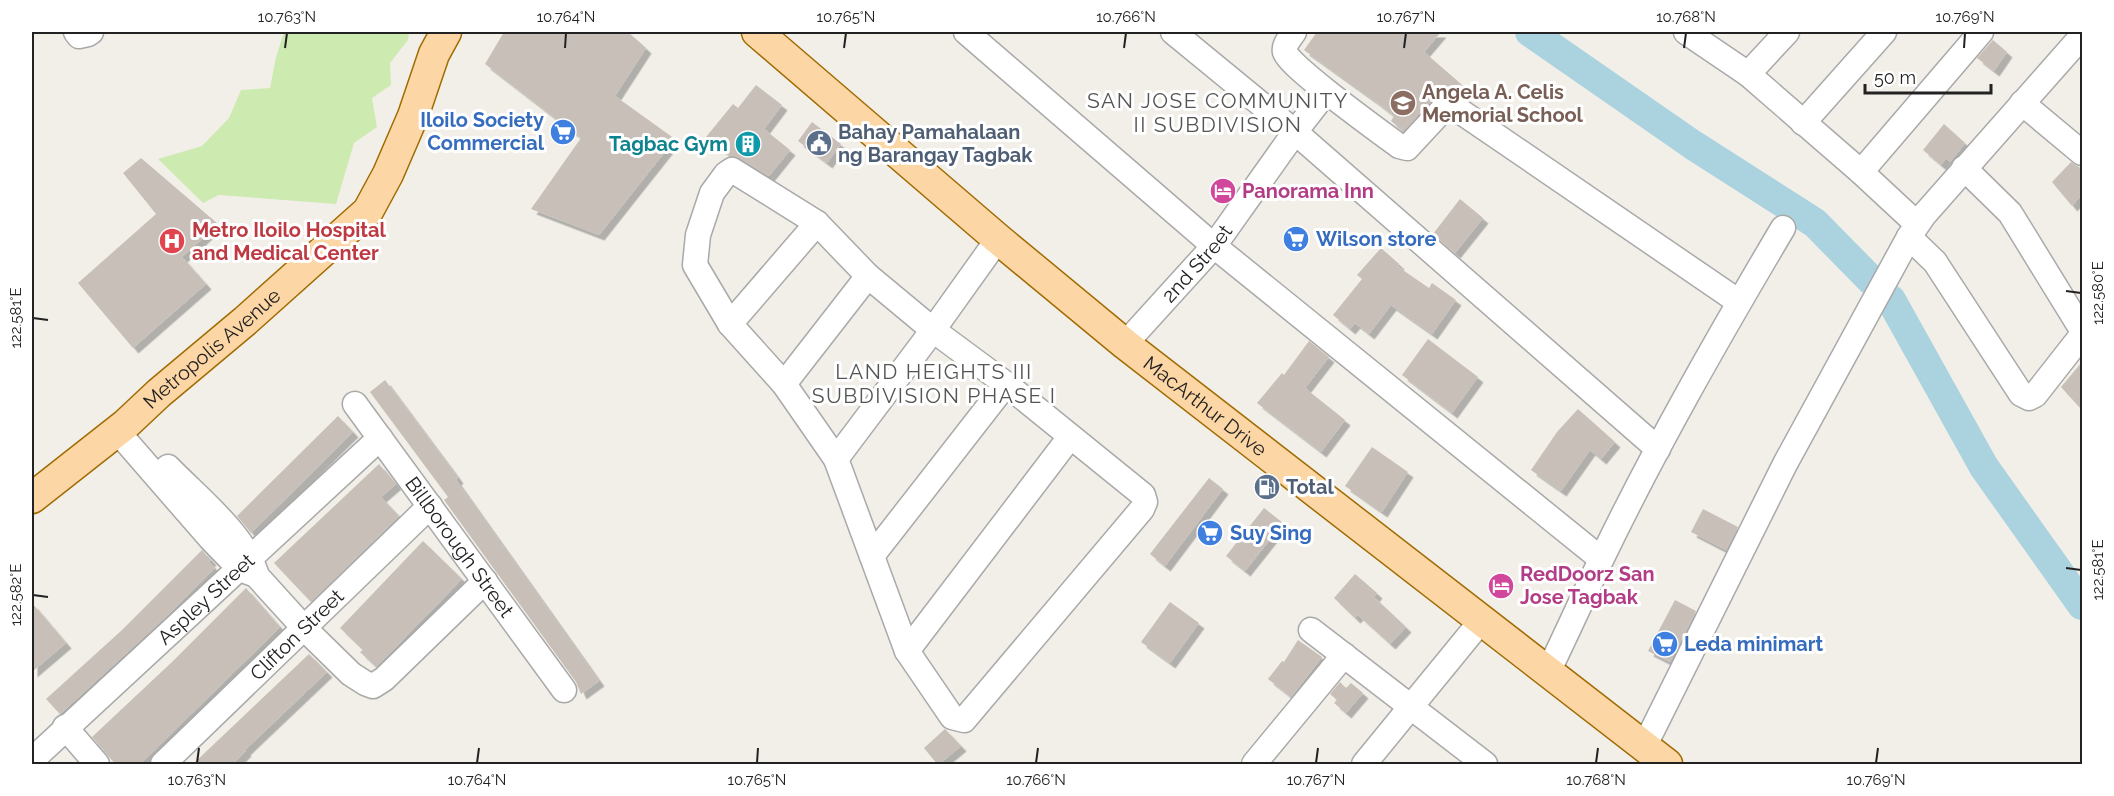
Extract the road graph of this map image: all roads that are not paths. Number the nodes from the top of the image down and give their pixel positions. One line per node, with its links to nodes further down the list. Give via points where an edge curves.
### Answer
1 (75, 32): 2 (street, via 84,36)
2 (91, 32)
3 (757, 32): 24 (main road, MacArthur Drive)
4 (966, 32): 25 (street)
5 (1173, 32): 17 (street)
6 (1294, 32): 14 (street, via 1285,47 1287,57)
7 (1686, 32): 13 (street)
8 (1787, 32): 13 (street)
9 (1884, 32): 16 (street)
10 (1981, 32): 20 (street)
11 (437, 39): 36 (main road, Metropolis Avenue, via 409,125 368,211)
12 (2079, 45): 15 (street)
13 (1748, 74): 16 (street)
14 (1326, 92): 17 (street, 2nd Street); 27 (street, via 1404,148 1446,106 1454,107)
15 (2022, 103): 18 (street); 19 (street)
16 (1803, 123): 20 (street)
17 (1295, 132): 25 (street, 2nd Street); 39 (street)
18 (2082, 153)
19 (1964, 168): 23 (street); 30 (street, via 2010,213)
20 (1861, 172): 23 (street)
21 (817, 223): 26 (street); 28 (street); 28 (street, via 732,170 726,174 712,193 698,235 695,265)
22 (1783, 228): 27 (street)
23 (1913, 230): 31 (street, via 2021,394 2029,398 2035,395); 56 (street, via 1785,464)
24 (998, 239): 29 (street); 32 (main road, MacArthur Drive)
25 (1214, 246): 32 (street, 2nd Street); 44 (street)
26 (868, 276): 29 (street); 33 (street)
27 (1739, 302): 39 (street)
28 (730, 324): 33 (street)
29 (933, 330): 34 (street); 40 (street)
30 (2082, 330)
31 (2082, 335)
32 (1125, 344): 47 (main road, MacArthur Drive)
33 (784, 384): 40 (street)
34 (1006, 384): 37 (street); 43 (street)
35 (355, 404): 38 (street, Billborough Street)
36 (121, 428): 41 (main road, Metropolis Avenue); 45 (street, via 225,524)
37 (1070, 437): 50 (street); 50 (street, via 1143,495 1142,509 964,720 952,717)
38 (380, 438): 42 (street, Billborough Street); 45 (street, Aspley Street)
39 (1658, 449): 44 (street)
40 (836, 459): 43 (street)
41 (32, 498)
42 (430, 506): 46 (street, Billborough Street); 48 (street, Clifton Street)
43 (872, 556): 50 (street)
44 (1601, 559): 52 (street)
45 (249, 568): 48 (street); 55 (street, Aspley Street)
46 (485, 581): 48 (street, via 373,686 351,674); 53 (street, Billborough Street)
47 (1481, 621): 52 (main road, MacArthur Drive); 54 (street)
48 (305, 629): 60 (street, Clifton Street)
49 (1311, 630): 51 (street)
50 (908, 651)
51 (1344, 655): 54 (street); 61 (street)
52 (1548, 672): 56 (main road, MacArthur Drive)
53 (564, 690)
54 (1411, 706): 58 (street); 62 (street)
55 (65, 727): 57 (street, Aspley Street); 59 (street)
56 (1656, 756)
57 (32, 760)
58 (1480, 763)
59 (97, 765)
60 (163, 765)
61 (1254, 765)
62 (1364, 765)

